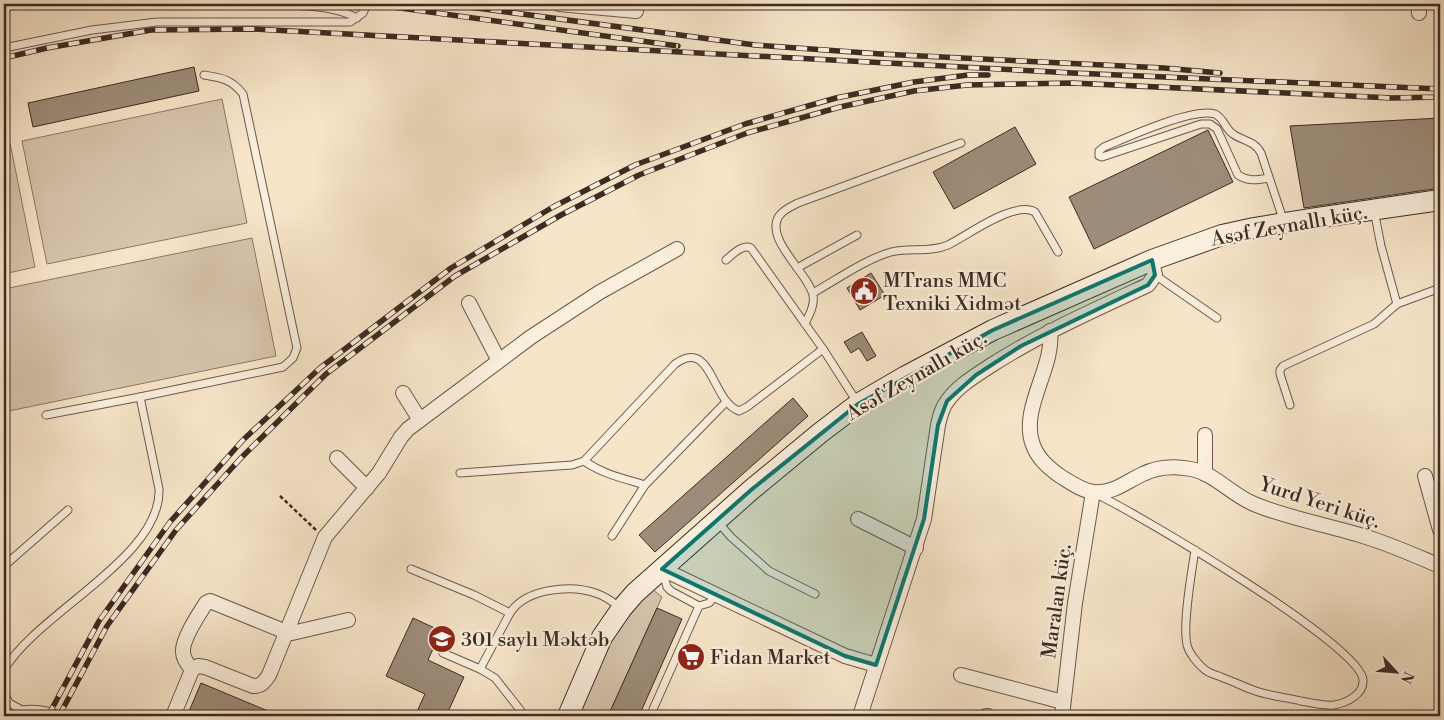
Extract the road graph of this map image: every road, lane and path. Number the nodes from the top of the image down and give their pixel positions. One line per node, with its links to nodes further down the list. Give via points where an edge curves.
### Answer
1 (276, 4): 5 (lane, via 342,11)
2 (367, 4): 5 (lane)
3 (559, 4): 4 (street)
4 (636, 11)
5 (357, 18): 6 (lane, via 340,24 157,22 92,30)
6 (4, 48)
7 (204, 75): 29 (lane, via 224,79 243,94 296,348 293,358 283,367)
8 (961, 143): 17 (lane, via 798,203 779,216 776,232 779,241)
9 (1269, 178): 9 (lane, via 1258,147 1233,134 1221,118 1209,113 1189,114 1099,151 1102,157 1201,124 1210,124 1217,129 1238,175 1254,181); 12 (lane)
10 (1440, 200): 11 (main road, Asəf Zeynallı küç.)
11 (1374, 210): 12 (main road, Asəf Zeynallı küç.); 22 (lane)
12 (1284, 223): 18 (main road, Asəf Zeynallı küç., via 1222,235)
13 (857, 236): 17 (lane)
14 (677, 249): 27 (street, via 600,292)
15 (1058, 252): 20 (lane, via 1035,212 1023,210 995,218 946,246 891,252)
16 (726, 260): 24 (lane, via 743,247 751,248)
17 (797, 268): 20 (lane)
18 (1153, 268): 23 (lane); 25 (street, via 1148,285); 31 (main road, Asəf Zeynallı küç., via 994,330)
19 (1440, 288): 22 (lane)
20 (813, 293): 24 (lane, via 812,309)
21 (469, 303): 27 (street)
22 (1397, 304): 32 (lane, via 1374,324 1283,366 1280,374)
23 (1217, 318)
24 (805, 324): 26 (lane)
25 (1050, 331): 43 (street, via 1050,350 1034,400 1030,426 1032,444 1049,468 1082,489); 51 (street, via 976,376 947,401 938,425 924,519)
26 (823, 349): 30 (lane, via 747,407 739,410); 31 (lane)
27 (499, 361): 34 (street)
28 (403, 393): 34 (street)
29 (140, 398): 33 (lane); 67 (lane, via 159,489 160,500 152,522 111,569 25,643)
30 (726, 402): 37 (lane, via 705,364 698,359 684,358); 41 (lane)
31 (858, 404): 47 (main road, Asəf Zeynallı küç.)
32 (1290, 405)
33 (46, 415)
34 (420, 420): 42 (street, via 401,437)
35 (1205, 435): 39 (street)
36 (337, 458): 42 (street)
37 (584, 461): 38 (lane, via 572,465); 41 (lane, via 609,475)
38 (460, 473)
39 (1204, 474): 43 (street, Yurd Yeri küç., via 1192,469 1163,468 1142,474 1107,492); 53 (street, Yurd Yeri küç., via 1252,503 1367,537)
40 (1425, 476): 48 (street)
41 (645, 484): 49 (lane)
42 (367, 488): 50 (street)
43 (1093, 492): 52 (lane); 71 (street, Maralan küç.)
44 (280, 496): 50 (path)
45 (68, 510): 54 (lane)
46 (858, 519): 51 (street)
47 (717, 521): 56 (main road, Asəf Zeynallı küç.); 57 (lane, via 731,538 769,570)
48 (1440, 530)
49 (612, 536)
50 (325, 537): 63 (street)
51 (916, 548): 65 (street)
52 (1195, 550): 52 (lane, via 1322,634 1360,670 1363,680 1360,691 1351,700 1334,705 1310,703 1254,691 1204,670 1188,648 1187,641)
53 (1440, 564)
54 (4, 566)
55 (411, 569): 61 (lane)
56 (662, 569): 58 (street); 59 (lane, via 667,587 677,596); 60 (main road, Asəf Zeynallı küç.)
57 (815, 594)
58 (716, 595): 59 (lane, via 709,603); 65 (street, via 845,656)
59 (699, 606): 77 (lane)
60 (622, 608): 61 (lane, via 588,591 557,590 525,598); 76 (main road, Asəf Zeynallı küç., via 602,637)
61 (510, 613): 66 (lane)
62 (348, 620): 63 (street)
63 (286, 632): 68 (street, via 269,675 259,686 205,667 198,666); 68 (street, via 210,601 185,642 183,652)
64 (443, 653): 66 (lane)
65 (876, 665): 78 (street)
66 (480, 669): 72 (lane, via 495,678)
67 (4, 670)
68 (192, 670): 75 (street)
69 (961, 675): 71 (street)
70 (4, 692): 73 (lane, via 9,703)
71 (1062, 702): 79 (street, Maralan küç.)
72 (521, 712)
73 (20, 713): 74 (lane, via 32,708)
74 (61, 716)
75 (172, 716)
76 (568, 716)
77 (650, 716)
78 (860, 716)
79 (1062, 716)

